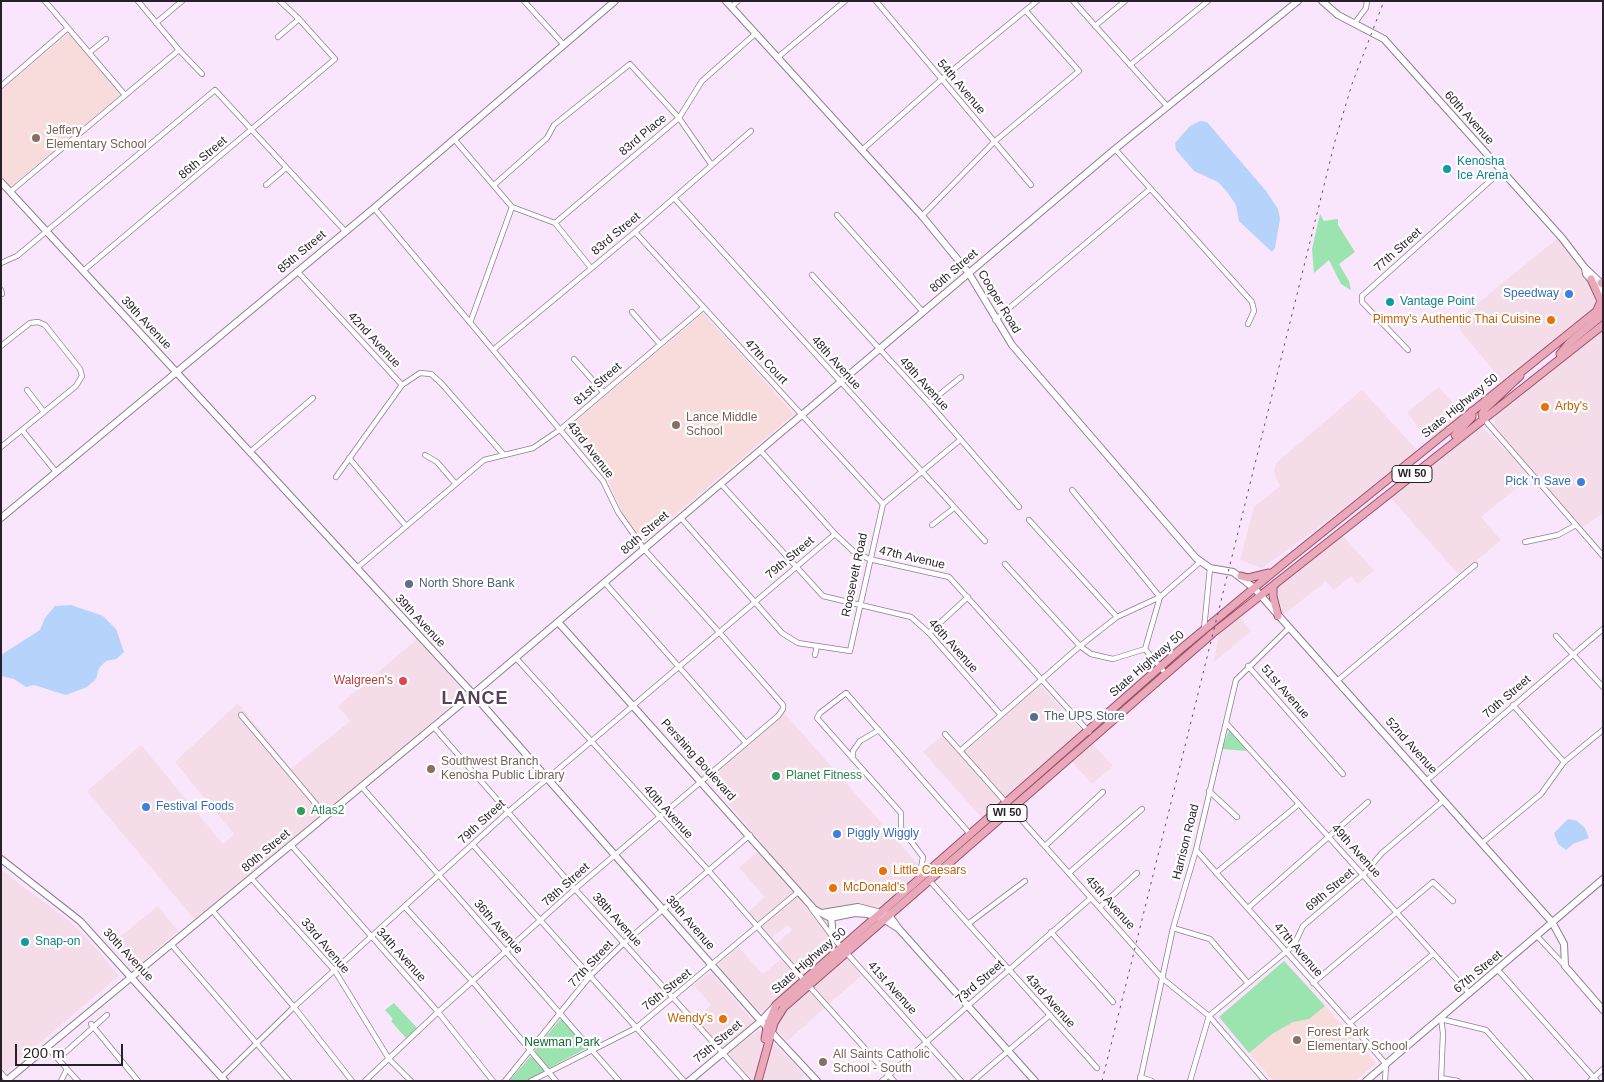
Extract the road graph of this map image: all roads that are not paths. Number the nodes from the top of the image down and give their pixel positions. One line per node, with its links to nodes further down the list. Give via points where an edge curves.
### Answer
1 (45, 1): 24 (street)
2 (138, 1): 21 (street)
3 (182, 1): 21 (street)
4 (280, 1): 20 (street)
5 (524, 1): 28 (street)
6 (615, 1): 28 (street, 85th Street)
7 (726, 1): 18 (street, Cooper Road)
8 (738, 1): 18 (street)
9 (845, 1): 31 (street)
10 (876, 1): 34 (street, 54th Avenue)
11 (1037, 1): 19 (street)
12 (1073, 1): 23 (street)
13 (1125, 1): 23 (street)
14 (1208, 1): 32 (street)
15 (1298, 1): 37 (street, 80th Street)
16 (1322, 1): 22 (street, 60th Avenue)
17 (1367, 1): 22 (street, via 1366,8)
18 (731, 7): 25 (street, Cooper Road)
19 (1026, 11): 34 (street); 42 (street, via 1079,71)
20 (299, 19): 26 (street); 39 (street, 86th Street, via 335,59)
21 (156, 23): 29 (street)
22 (1354, 24): 47 (street, 60th Avenue, via 1384,39)
23 (1095, 26): 32 (street)
24 (68, 28): 30 (street); 35 (street)
25 (756, 34): 31 (street, Cooper Road); 38 (street, 83rd Place, via 702,81)
26 (278, 37)
27 (106, 39): 30 (street)
28 (563, 44): 41 (street, 85th Street)
29 (179, 50): 33 (street); 36 (street)
30 (90, 52): 36 (street)
31 (777, 58): 44 (street, Cooper Road)
32 (1130, 65): 37 (street)
33 (202, 74)
34 (942, 79): 42 (street, 54th Avenue); 44 (street)
35 (1, 86)
36 (125, 95): 53 (street)
37 (1167, 106): 43 (street, 80th Street)
38 (679, 118): 45 (street); 50 (street, via 630,64 554,125 547,138); 59 (street, 83rd Place)
39 (251, 131): 46 (street); 60 (street, via 215,90); 67 (street, 86th Street)
40 (750, 131): 45 (street, 83rd Street)
41 (454, 139): 50 (street); 56 (street, 85th Street)
42 (994, 142): 51 (street, 54th Avenue); 58 (street)
43 (1115, 149): 52 (street); 68 (street, 80th Street)
44 (862, 150): 58 (street, Cooper Road)
45 (712, 164): 54 (street, 83rd Street)
46 (286, 168): 49 (street); 61 (street)
47 (1501, 171): 65 (street, 60th Avenue); 86 (street, 77th Street, via 1362,296 1362,302)
48 (1, 182): 53 (street, 39th Avenue)
49 (266, 185)
50 (494, 185): 55 (street)
51 (1031, 186)
52 (1150, 190): 78 (street); 80 (street, via 1252,302 1254,311)
53 (10, 192): 60 (street, 39th Avenue)
54 (674, 198): 62 (street, 83rd Street); 92 (street, 48th Avenue)
55 (512, 207): 59 (street); 79 (street)
56 (374, 208): 61 (street, 85th Street); 79 (street, 43rd Avenue)
57 (837, 215): 76 (street)
58 (922, 216): 68 (street, Cooper Road)
59 (555, 223): 64 (street)
60 (46, 231): 63 (street, via 17,256); 67 (street, 39th Avenue)
61 (345, 231): 66 (street, 85th Street)
62 (635, 232): 64 (street, 83rd Street); 74 (street, 47th Court)
63 (1, 263)
64 (591, 268): 85 (street, 83rd Street)
65 (1585, 268): 70 (street, 60th Avenue); 71 (street, 60th Avenue)
66 (297, 271): 90 (street, 85th Street); 93 (street, 42nd Avenue)
67 (83, 272): 90 (street, 39th Avenue)
68 (968, 272): 76 (street, 80th Street); 78 (street, Cooper Road)
69 (812, 276): 84 (street, 49th Avenue)
70 (1591, 279): 72 (street, 60th Avenue); 77 (main road, via 1601,301)
71 (1602, 284)
72 (1603, 293)
73 (1603, 306): 77 (main road, State Highway 50 / WI 50)
74 (703, 308): 82 (street, 81st Street); 100 (street, 47th Court)
75 (632, 312): 82 (street)
76 (923, 312): 84 (street, 80th Street)
77 (1599, 314): 88 (main road, State Highway 50 / WI 50); 89 (main road)
78 (995, 320): 136 (street, Cooper Road, via 1039,378)
79 (470, 323): 85 (street, 43rd Avenue)
80 (1248, 324)
81 (1603, 326): 89 (main road, State Highway 50 / WI 50)
82 (660, 344): 95 (street, 81st Street)
83 (1, 346): 99 (street, via 30,323 38,322 45,325 80,369 82,376 76,386)
84 (878, 349): 92 (street, 80th Street); 97 (street, 49th Avenue)
85 (493, 350): 102 (street, 43rd Avenue)
86 (1408, 350)
87 (574, 359): 95 (street)
88 (1530, 364): 98 (main road, State Highway 50 / WI 50); 101 (main road, via 1512,387 1485,409)
89 (1552, 364): 101 (main road, State Highway 50 / WI 50)
90 (176, 372): 107 (street, 39th Avenue); 112 (street, 85th Street)
91 (961, 377): 97 (street)
92 (840, 382): 100 (street, 80th Street); 113 (street, 48th Avenue)
93 (402, 384): 109 (street, 42nd Avenue, via 420,373 431,374); 110 (street)
94 (27, 390): 99 (street)
95 (603, 392): 102 (street, 81st Street)
96 (313, 398): 107 (street)
97 (929, 403): 104 (street, 49th Avenue)
98 (1472, 411): 111 (main road, via 1467,424); 119 (main road, State Highway 50 / WI 50)
99 (44, 412): 103 (street)
100 (802, 414): 106 (street, 80th Street); 118 (street, 47th Court)
101 (1483, 418): 111 (main road, State Highway 50 / WI 50); 126 (street)
102 (561, 429): 109 (street, 81st Street, via 533,448); 132 (street, 43rd Avenue, via 603,481 618,512)
103 (22, 430): 105 (street); 112 (street)
104 (960, 440): 113 (street); 120 (street, 49th Avenue)
105 (1, 447)
106 (760, 450): 116 (street, 80th Street); 128 (street, 47th Avenue)
107 (250, 452): 139 (street, 39th Avenue)
108 (425, 455): 115 (street, via 437,462)
109 (504, 455): 115 (street, 81st Street, via 484,460)
110 (349, 458): 114 (street); 127 (street)
111 (1430, 460): 129 (main road, State Highway 50 / WI 50)
112 (56, 472): 122 (street, 85th Street)
113 (921, 472): 118 (street); 121 (street, 48th Avenue)
114 (336, 477)
115 (455, 483): 127 (street, 81st Street)
116 (721, 484): 123 (street, 80th Street); 140 (street, 46th Avenue)
117 (1072, 490): 149 (street)
118 (883, 504): 135 (street, Roosevelt Road)
119 (1358, 504): 129 (main road, via 1338,527); 133 (main road, State Highway 50 / WI 50)
120 (1018, 507)
121 (954, 508): 125 (street); 130 (street, 48th Avenue)
122 (1, 518)
123 (681, 518): 132 (street, 80th Street); 150 (street)
124 (1029, 520): 153 (street)
125 (932, 525)
126 (1576, 525): 131 (street, via 1560,534); 134 (street)
127 (406, 526): 139 (street, 81st Street)
128 (835, 534): 135 (street, 47th Avenue, via 852,551); 140 (street, 79th Street)
129 (1337, 534): 144 (main road, State Highway 50 / WI 50)
130 (985, 541)
131 (1525, 542)
132 (644, 549): 145 (street, 80th Street); 159 (street, 43rd Avenue)
133 (1296, 553): 142 (main road, State Highway 50 / WI 50); 147 (main road, via 1260,588)
134 (1603, 556)
135 (869, 559): 148 (street, 47th Avenue, via 950,577); 151 (street, Roosevelt Road)
136 (1200, 562): 141 (street, Cooper Road); 149 (street)
137 (1005, 564): 163 (street)
138 (1475, 565): 173 (street)
139 (357, 568): 175 (street, 39th Avenue)
140 (795, 568): 150 (street, 79th Street); 151 (street, 46th Avenue, via 823,596)
141 (1210, 568): 143 (street, 52nd Avenue); 158 (street)
142 (1274, 571): 143 (main road, via 1257,577); 146 (main road, State Highway 50 / WI 50)
143 (1242, 576): 146 (street, 52nd Avenue)
144 (1276, 581): 147 (main road, State Highway 50 / WI 50); 152 (main road, via 1273,596)
145 (605, 583): 154 (street, 80th Street); 168 (street)
146 (1254, 588): 147 (street, 52nd Avenue); 155 (main road); 158 (main road, State Highway 50 / WI 50)
147 (1260, 594): 152 (street, 52nd Avenue); 155 (main road, State Highway 50 / WI 50)
148 (968, 597): 160 (street); 172 (street, 47th Avenue)
149 (1160, 597): 153 (street); 164 (street)
150 (754, 601): 159 (street, 79th Street); 162 (street, via 782,633 798,642)
151 (860, 606): 160 (street, 46th Avenue, via 911,617); 162 (street, Roosevelt Road, via 850,651)
152 (1278, 616): 156 (street, 52nd Avenue)
153 (1117, 617): 163 (street)
154 (558, 622): 167 (street, 80th Street); 176 (street, Pershing Boulevard)
155 (1220, 627): 171 (main road, State Highway 50 / WI 50)
156 (1289, 628): 169 (street, Harrison Road); 173 (street, 52nd Avenue)
157 (1603, 629): 165 (street, 70th Street)
158 (1204, 630): 170 (main road, State Highway 50 / WI 50)
159 (719, 632): 168 (street, 79th Street); 178 (street, 43rd Avenue, via 783,705)
160 (929, 633): 179 (street, 46th Avenue)
161 (1556, 636): 165 (street)
162 (817, 646): 166 (street)
163 (1080, 646): 164 (street, via 1091,654 1113,659); 172 (street)
164 (1144, 650): 170 (street)
165 (1573, 654): 174 (street); 177 (street, 70th Street)
166 (815, 655)
167 (516, 658): 175 (street, 80th Street); 188 (street, 40th Avenue)
168 (678, 666): 176 (street, 79th Street); 189 (street)
169 (1248, 666): 181 (street, Harrison Road, via 1236,680); 193 (street, 51st Avenue)
170 (1160, 667): 171 (street); 185 (main road, State Highway 50 / WI 50)
171 (1166, 674): 187 (main road, State Highway 50 / WI 50)
172 (1040, 679): 179 (street); 185 (street, 47th Avenue)
173 (1337, 681): 196 (street, 52nd Avenue)
174 (1603, 687)
175 (473, 694): 182 (street, 80th Street); 194 (street, 39th Avenue)
176 (633, 705): 188 (street, 79th Street); 195 (street, Pershing Boulevard)
177 (1513, 705): 192 (street); 196 (street, 70th Street)
178 (783, 709): 189 (street, 78th Street)
179 (1000, 714): 190 (street)
180 (240, 715): 207 (street)
181 (1227, 724): 198 (street, Harrison Road); 203 (street, 49th Avenue)
182 (433, 726): 197 (street, 80th Street); 206 (street, 38th Avenue)
183 (879, 730): 191 (street, via 860,741); 191 (street, via 846,693 820,713 817,718); 210 (street)
184 (1603, 730): 192 (street)
185 (1087, 731): 187 (street, 47th Avenue); 201 (main road, State Highway 50 / WI 50)
186 (945, 734): 190 (street, 45th Avenue)
187 (1093, 738): 204 (main road, State Highway 50 / WI 50)
188 (590, 741): 194 (street, 79th Street); 208 (street, 40th Avenue)
189 (746, 743): 195 (street, 78th Street)
190 (960, 751): 201 (street, 45th Avenue)
191 (853, 759): 224 (street, via 901,813 901,828 923,856)
192 (1564, 762): 213 (street, via 1541,794)
193 (1343, 774)
194 (547, 777): 206 (street, 79th Street); 218 (street, 39th Avenue)
195 (701, 780): 208 (street, 78th Street); 211 (street, Pershing Boulevard)
196 (1426, 781): 200 (street, 52nd Avenue)
197 (361, 786): 207 (street, 80th Street); 226 (street, 36th Avenue)
198 (1209, 791): 209 (street); 217 (street, Harrison Road)
199 (1103, 792): 216 (street)
200 (1444, 800): 213 (street, 52nd Avenue); 225 (street, 69th Street, via 1382,853)
201 (1006, 802): 204 (street, 45th Avenue); 210 (main road, State Highway 50 / WI 50)
202 (1368, 802): 212 (street)
203 (1298, 804): 212 (street, 49th Avenue); 223 (street)
204 (1012, 809): 216 (street, 45th Avenue); 229 (main road, State Highway 50 / WI 50)
205 (1142, 809): 221 (street)
206 (508, 812): 215 (street, 79th Street); 231 (street, 38th Avenue)
207 (326, 816): 214 (street, 80th Street)
208 (659, 816): 218 (street, 78th Street); 220 (street, 40th Avenue)
209 (1237, 817)
210 (970, 834): 242 (main road, State Highway 50 / WI 50)
211 (750, 835): 220 (street, 77th Street); 232 (street, Pershing Boulevard)
212 (1330, 837): 225 (street, 49th Avenue); 238 (street)
213 (1482, 843): 246 (street, 52nd Avenue)
214 (291, 845): 227 (street, 80th Street); 252 (street, 34th Avenue)
215 (472, 845): 226 (street, 79th Street); 245 (street)
216 (1045, 846): 221 (street, 45th Avenue)
217 (1196, 850): 223 (street, 47th Avenue); 249 (street, Harrison Road)
218 (615, 854): 231 (street, 78th Street); 239 (street, 39th Avenue)
219 (1, 859): 266 (street, 30th Avenue, via 74,916)
220 (708, 870): 239 (street, 77th Street); 248 (street, 40th Avenue)
221 (1069, 872): 233 (street, 45th Avenue)
222 (1137, 873): 237 (street)
223 (1216, 873): 238 (street, 47th Avenue)
224 (920, 874)
225 (1364, 874): 241 (street, 49th Avenue); 258 (street, 69th Street, via 1303,926 1294,945)
226 (439, 876): 236 (street, 79th Street); 257 (street, 36th Avenue)
227 (252, 878): 240 (street, 80th Street); 264 (street, 33rd Avenue)
228 (1603, 879): 246 (street, 67th Street)
229 (929, 880): 244 (main road, State Highway 50 / WI 50); 247 (street, 43rd Avenue)
230 (1025, 881): 247 (street)
231 (575, 889): 245 (street, 78th Street); 254 (street, 38th Avenue)
232 (798, 892): 235 (street, Pershing Boulevard); 248 (street, 76th Street)
233 (1091, 898): 237 (street, 45th Avenue); 250 (street, 73rd Street)
234 (1453, 900): 241 (street, via 1433,882)
235 (811, 906): 243 (street, Pershing Boulevard); 253 (street, 41st Avenue)
236 (405, 907): 252 (street, 79th Street); 268 (street)
237 (1100, 907): 267 (street, 45th Avenue)
238 (1248, 908): 258 (street, 47th Avenue)
239 (663, 909): 254 (street, 77th Street); 260 (street, 39th Avenue)
240 (212, 910): 255 (street, 80th Street); 277 (street)
241 (1396, 912): 259 (street, 49th Avenue); 271 (street)
242 (878, 915): 243 (street, Pershing Boulevard, via 858,907); 244 (street, Pershing Boulevard); 256 (main road, State Highway 50 / WI 50)
243 (831, 916): 253 (street)
244 (887, 917): 256 (main road, State Highway 50 / WI 50); 276 (street, Pershing Boulevard)
245 (542, 921): 257 (street, 78th Street); 265 (street)
246 (1552, 922): 251 (street, 67th Street); 261 (street, 52nd Avenue, via 1564,944)
247 (968, 924): 262 (street, 43rd Avenue)
248 (758, 928): 260 (street, 76th Street); 270 (street, 40th Avenue)
249 (1173, 928): 267 (street, Harrison Road); 269 (street, via 1210,939)
250 (1051, 932): 262 (street, 73rd Street); 274 (street)
251 (1537, 936): 261 (street); 263 (street, 67th Street)
252 (371, 937): 264 (street, 79th Street); 279 (street, 34th Avenue)
253 (832, 937): 256 (street, 41st Avenue)
254 (624, 943): 265 (street, 77th Street); 273 (street, 38th Avenue)
255 (171, 944): 266 (street, 80th Street); 293 (street)
256 (844, 950): 270 (main road, State Highway 50 / WI 50); 292 (street, 41st Avenue)
257 (506, 952): 268 (street, 78th Street); 280 (street, 36th Avenue)
258 (1286, 952): 269 (street, 69th Street); 271 (street, 47th Avenue)
259 (1433, 954): 272 (street, 49th Avenue); 288 (street)
260 (713, 966): 273 (street, 76th Street); 287 (street, 39th Avenue)
261 (1565, 966): 278 (street)
262 (1009, 970): 276 (street, 73rd Street); 283 (street, 43rd Avenue)
263 (1498, 970): 272 (street, 67th Street); 312 (street)
264 (335, 971): 277 (street, 79th Street); 300 (street, 33rd Avenue)
265 (590, 976): 280 (street, 77th Street); 290 (street)
266 (133, 977): 294 (street, 80th Street); 309 (street, 30th Avenue)
267 (1164, 979): 284 (street, 45th Avenue); 310 (street, Harrison Road)
268 (474, 982): 279 (street, 78th Street); 295 (street)
269 (1247, 982): 284 (street, 69th Street)
270 (807, 983): 275 (main road, State Highway 50 / WI 50); 281 (main road, State Highway 50 / WI 50); 307 (street, 40th Avenue)
271 (1313, 983): 288 (street, 47th Avenue)
272 (1469, 992): 286 (street, 67th Street)
273 (674, 997): 290 (street, 76th Street); 298 (street, 38th Avenue)
274 (1113, 1002)
275 (776, 1005): 285 (main road, State Highway 50 / WI 50); 287 (street, 75th Street)
276 (968, 1005): 292 (street, 73rd Street); 297 (street, Pershing Boulevard)
277 (294, 1007): 293 (street, 79th Street); 317 (street)
278 (1603, 1010)
279 (438, 1012): 300 (street, 78th Street); 320 (street, 34th Avenue)
280 (560, 1014): 295 (street, 77th Street); 296 (street, 36th Avenue)
281 (779, 1014): 285 (street, 75th Street); 291 (main road, State Highway 50 / WI 50)
282 (107, 1015): 289 (street)
283 (1050, 1015): 297 (street); 302 (street, 43rd Avenue)
284 (1209, 1016): 336 (street); 337 (street, 45th Avenue)
285 (770, 1019): 287 (street, 75th Street); 291 (main road, State Highway 50 / WI 50)
286 (1440, 1019): 301 (street, 67th Street); 311 (street, via 1443,1033); 341 (street, via 1486,1030)
287 (760, 1021): 291 (street, 39th Avenue); 298 (street, 75th Street)
288 (1350, 1023): 301 (street, 47th Avenue)
289 (92, 1026): 299 (street); 315 (street)
290 (636, 1028): 296 (street, 76th Street); 325 (street)
291 (769, 1030): 328 (main road, State Highway 50 / WI 50); 329 (street, 39th Avenue)
292 (926, 1042): 307 (street, 73rd Street); 332 (street, 41st Avenue)
293 (256, 1043): 309 (street, 79th Street); 316 (street)
294 (47, 1047): 299 (street); 308 (street, 80th Street)
295 (530, 1050): 305 (street); 321 (street, 77th Street)
296 (592, 1050): 305 (street, 76th Street); 324 (street, 36th Avenue)
297 (1008, 1050): 333 (street); 334 (street, Pershing Boulevard)
298 (724, 1052): 326 (street, 75th Street); 327 (street, 38th Avenue)
299 (59, 1058): 303 (street)
300 (389, 1059): 318 (street, 78th Street); 319 (street, 33rd Avenue)
301 (1386, 1064): 338 (street, 67th Street); 339 (street)
302 (1096, 1068)
303 (67, 1069): 313 (street); 314 (street)
304 (1603, 1069): 312 (street)
305 (549, 1072): 322 (street, 76th Street); 323 (street)
306 (1, 1073): 308 (street)
307 (889, 1075): 330 (street, 73rd Street); 331 (street, 40th Avenue)
308 (10, 1079)
309 (224, 1079)
310 (1140, 1079): 335 (street)
311 (1441, 1079): 340 (street)
312 (1594, 1079)
313 (76, 1080)
314 (61, 1081)
315 (138, 1081)
316 (289, 1081)
317 (352, 1081)
318 (365, 1081)
319 (411, 1081)
320 (493, 1081)
321 (505, 1081)
322 (531, 1081)
323 (556, 1081)
324 (619, 1081)
325 (684, 1081)
326 (690, 1081)
327 (748, 1081)
328 (758, 1081)
329 (817, 1081)
330 (882, 1081)
331 (894, 1081)
332 (961, 1081)
333 (973, 1081)
334 (1035, 1081)
335 (1152, 1081)
336 (1190, 1081)
337 (1265, 1081)
338 (1366, 1081)
339 (1385, 1081)
340 (1458, 1081)
341 (1531, 1081)

